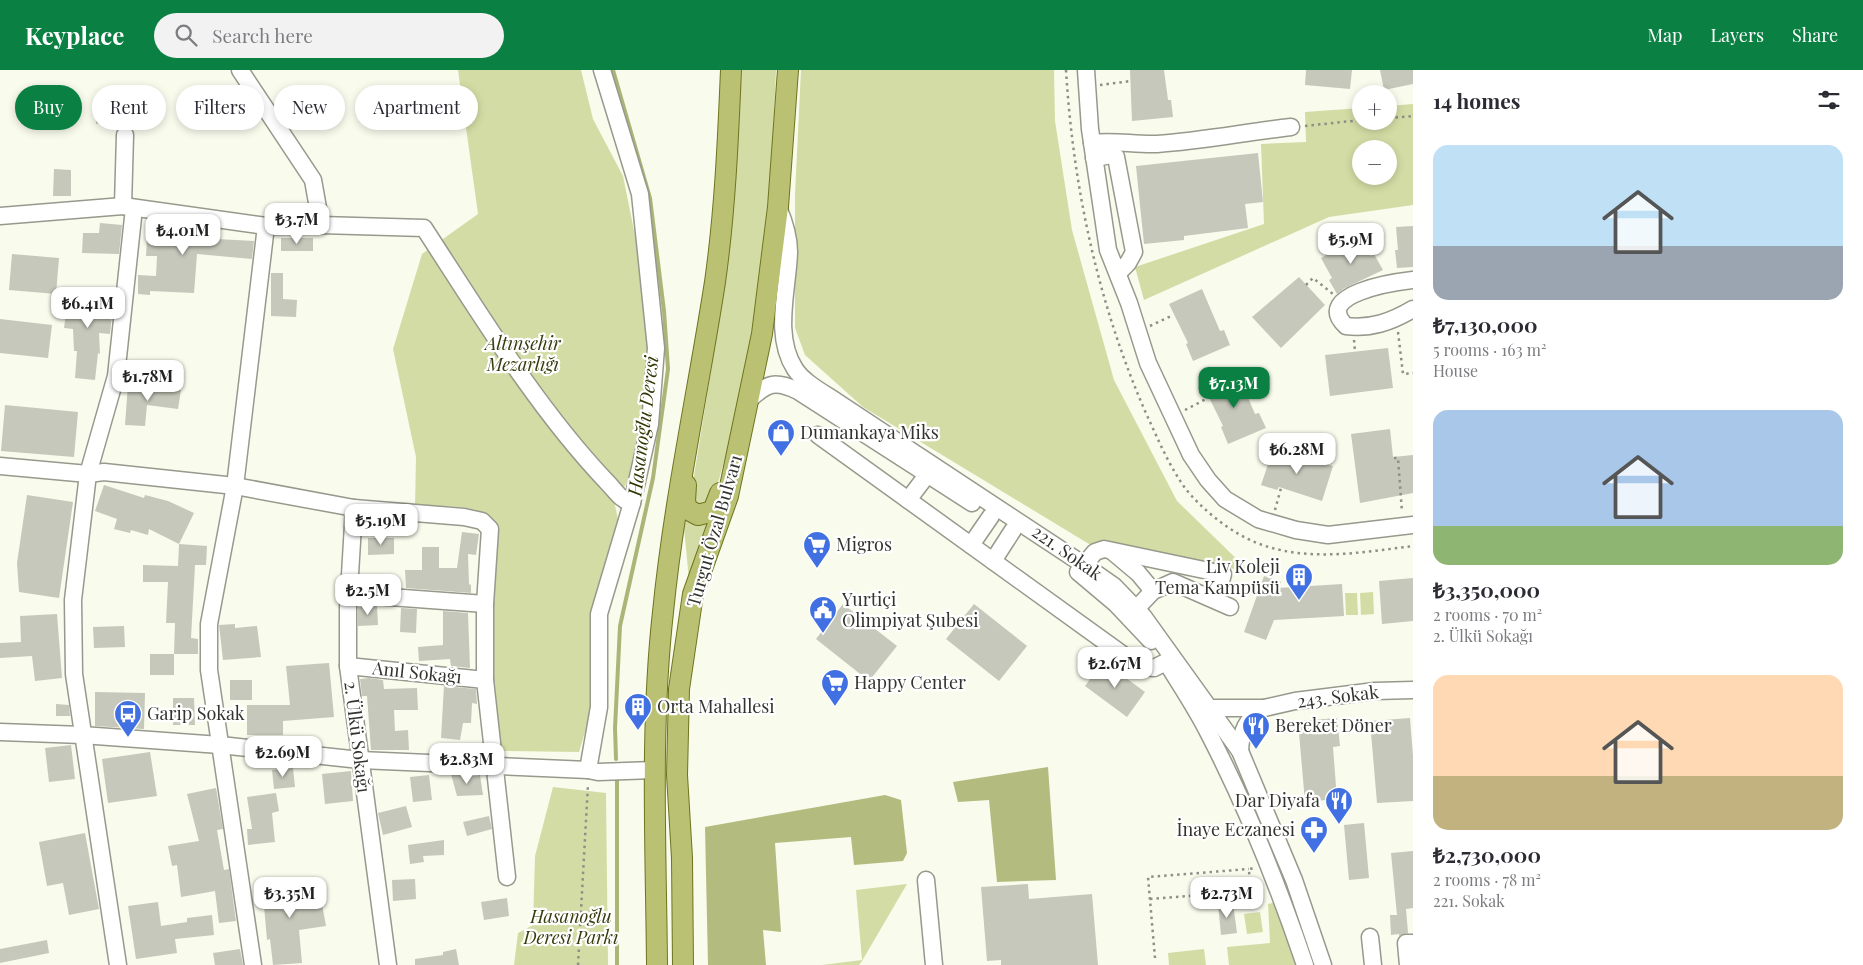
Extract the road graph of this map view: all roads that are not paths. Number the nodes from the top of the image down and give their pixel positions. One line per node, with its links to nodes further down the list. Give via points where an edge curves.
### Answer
1 (240, 70): 12 (street, via 313,180)
2 (602, 70): 27 (street, via 640,194 656,338 650,424)
3 (731, 70): 17 (main road, Turgut Özal Bulvarı, via 726,190)
4 (788, 70): 10 (main road, Turgut Özal Bulvarı)
5 (1086, 78): 8 (street)
6 (1291, 127): 8 (street, via 1158,144 1111,141)
7 (125, 135): 9 (street)
8 (1093, 150): 14 (street, via 1104,233); 14 (street, via 1116,158 1134,252)
9 (128, 207): 11 (street); 13 (street); 23 (street, via 116,376)
10 (778, 207): 18 (main road, Turgut Özal Bulvarı, via 770,280); 36 (street, 221. Sokak, via 789,250 784,304 786,346 795,370 837,402)
11 (0, 216)
12 (321, 225): 13 (street); 27 (street, via 424,228 497,339 584,459 621,498)
13 (266, 226): 25 (street)
14 (1118, 273): 30 (street, via 1145,329 1148,364 1172,416 1191,455 1225,499 1258,519 1328,535)
15 (1413, 280): 16 (street, via 1388,282 1348,297 1342,301 1338,314 1346,326 1367,326 1396,318)
16 (1413, 309)
17 (697, 389): 18 (main road, via 685,501 687,508 698,515 713,511 717,504); 53 (main road, Turgut Özal Bulvarı, via 674,514 662,615)
18 (749, 400): 20 (street, 221. Sokak, via 760,389 771,384 783,384 798,390); 55 (main road, Turgut Özal Bulvarı, via 728,496 693,594 680,689)
19 (818, 435): 21 (street)
20 (870, 438): 21 (street); 24 (street, 221. Sokak)
21 (854, 461): 26 (street)
22 (0, 466): 23 (street)
23 (88, 474): 25 (street, via 104,472); 48 (street, via 73,600 74,674)
24 (927, 475): 26 (street); 29 (street, 221. Sokak)
25 (235, 486): 28 (street); 49 (street, via 209,624 209,670)
26 (908, 500): 32 (street)
27 (632, 503): 54 (street, via 599,614 599,707)
28 (354, 508): 38 (street, 2. Ülkü Sokağı); 39 (street, via 482,521 490,529)
29 (991, 516): 31 (street, 221. Sokak); 32 (street)
30 (1408, 517)
31 (1013, 530): 34 (street); 41 (street, 221. Sokak, via 1074,569 1116,604)
32 (971, 545): 34 (street)
33 (1112, 551): 35 (street); 36 (street, via 1099,550); 37 (street)
34 (993, 561): 41 (street, via 1140,667 1154,668)
35 (1164, 562): 37 (street); 37 (street, via 1223,574 1223,604 1178,582)
36 (1084, 564): 40 (street, 221. Sokak, via 1114,586)
37 (1157, 588): 40 (street)
38 (349, 594): 39 (street); 42 (street, 2. Ülkü Sokağı)
39 (485, 604): 43 (street)
40 (1136, 609): 45 (street, 221. Sokak)
41 (1166, 662): 66 (street, 221. Sokak, via 1208,731 1270,867)
42 (348, 666): 43 (street, Anıl Sokağı); 51 (street, 2. Ülkü Sokağı)
43 (485, 680): 52 (street)
44 (1413, 690): 46 (street, 243. Sokak, via 1366,692)
45 (1211, 708): 46 (street, 243. Sokak); 50 (street, 221. Sokak)
46 (1264, 708): 50 (street, 243. Sokak, via 1246,723)
47 (0, 732): 48 (street)
48 (82, 735): 49 (street); 59 (street)
49 (220, 745): 51 (street); 60 (street)
50 (1240, 752): 67 (street, 221. Sokak, via 1294,880)
51 (360, 760): 52 (street); 61 (street, 2. Ülkü Sokağı)
52 (495, 764): 54 (street); 56 (street)
53 (654, 770): 54 (street); 55 (main road); 62 (main road, Turgut Özal Bulvarı)
54 (593, 771)
55 (677, 775): 63 (main road, Turgut Özal Bulvarı)
56 (507, 877)
57 (1370, 937): 68 (street)
58 (1413, 943): 69 (street, via 1406,944)
59 (118, 965)
60 (252, 965)
61 (388, 965)
62 (657, 965)
63 (683, 965)
64 (926, 965): 65 (street, via 921,885)
65 (934, 965)
66 (1305, 965)
67 (1323, 965)
68 (1372, 965)
69 (1408, 965)

